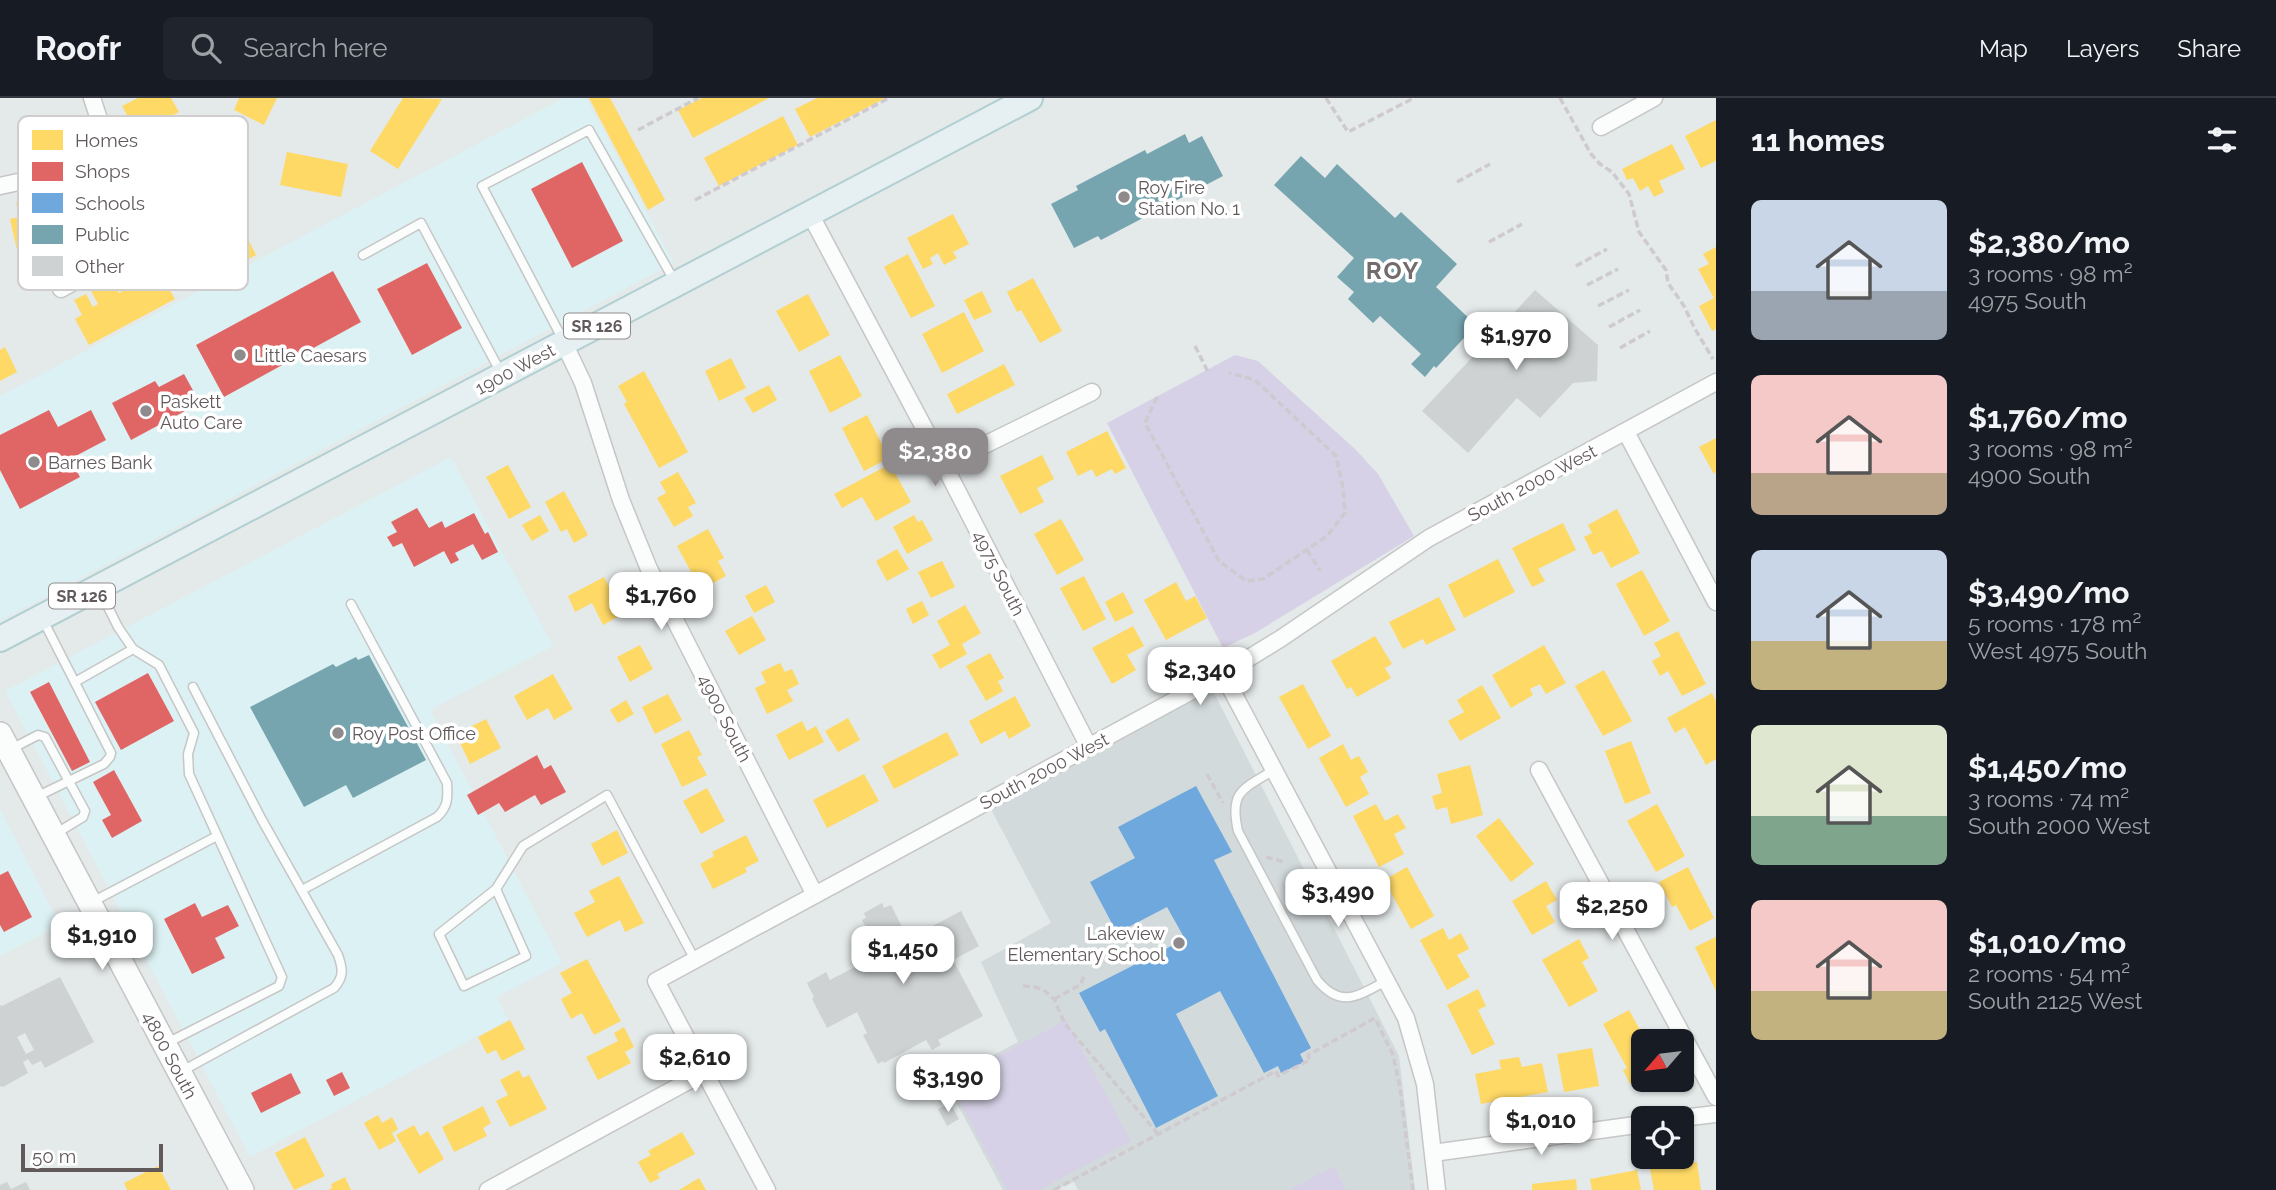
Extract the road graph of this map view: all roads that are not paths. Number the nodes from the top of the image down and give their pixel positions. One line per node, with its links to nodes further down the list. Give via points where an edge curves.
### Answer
1 (92, 98): 4 (street)
2 (1030, 98): 8 (main road, 1900 West / SR 126)
3 (1654, 98): 5 (street)
4 (98, 116)
5 (1601, 127)
6 (18, 182): 7 (street)
7 (0, 186)
8 (810, 214): 10 (main road, 1900 West / SR 126); 16 (street, 4975 South)
9 (363, 255): 12 (lane, via 421,223)
10 (676, 284): 11 (main road, 1900 West / SR 126); 11 (lane, via 589,130 517,167 482,186)
11 (564, 343): 12 (main road, 1900 West / SR 126); 36 (street, 4900 South, via 583,383 649,569)
12 (503, 375): 17 (main road, 1900 West / SR 126)
13 (1716, 382): 15 (street, South 2000 West)
14 (1092, 393): 16 (street)
15 (1626, 432): 18 (street); 23 (street, South 2000 West, via 1429,538)
16 (944, 465): 27 (street, 4975 South)
17 (98, 588): 20 (main road, 1900 West / SR 126); 22 (lane)
18 (1716, 601)
19 (351, 604): 35 (lane, via 447,783 448,798 437,817)
20 (41, 617): 21 (main road, 1900 West / SR 126); 24 (lane)
21 (0, 639)
22 (133, 649): 24 (lane); 33 (lane, via 159,665 194,733 188,774)
23 (1223, 674): 27 (street, South 2000 West); 29 (street)
24 (75, 682): 30 (lane, via 111,752 104,764)
25 (193, 687): 35 (lane)
26 (4, 742): 30 (lane, via 42,735); 31 (main road, 4800 South)
27 (1089, 747): 36 (street, South 2000 West)
28 (1539, 769): 43 (street)
29 (1274, 770): 39 (street); 39 (lane, via 1241,790 1234,816 1241,839 1325,990 1353,998)
30 (69, 781): 31 (lane); 32 (lane, via 85,815)
31 (34, 798): 32 (main road, 4800 South)
32 (53, 835): 37 (main road, 4800 South)
33 (217, 836): 37 (lane); 40 (lane, via 282,982)
34 (496, 889): 34 (lane, via 526,956 464,986 439,933); 38 (lane, via 523,846 607,794)
35 (302, 890): 41 (lane, via 338,955 343,968 339,982)
36 (815, 895): 38 (street, South 2000 West)
37 (90, 903): 40 (main road, 4800 South)
38 (695, 960): 42 (street, South 2000 West, via 656,981)
39 (1386, 981): 47 (street, via 1406,1018 1425,1084)
40 (164, 1044): 41 (main road, 4800 South)
41 (180, 1072): 48 (main road, 4800 South)
42 (705, 1072): 49 (street); 50 (street)
43 (1716, 1097)
44 (1716, 1114): 45 (street)
45 (1694, 1117)
46 (1631, 1126): 47 (street)
47 (1433, 1153): 51 (street)
48 (242, 1190)
49 (488, 1190)
50 (767, 1190)
51 (1437, 1190)

